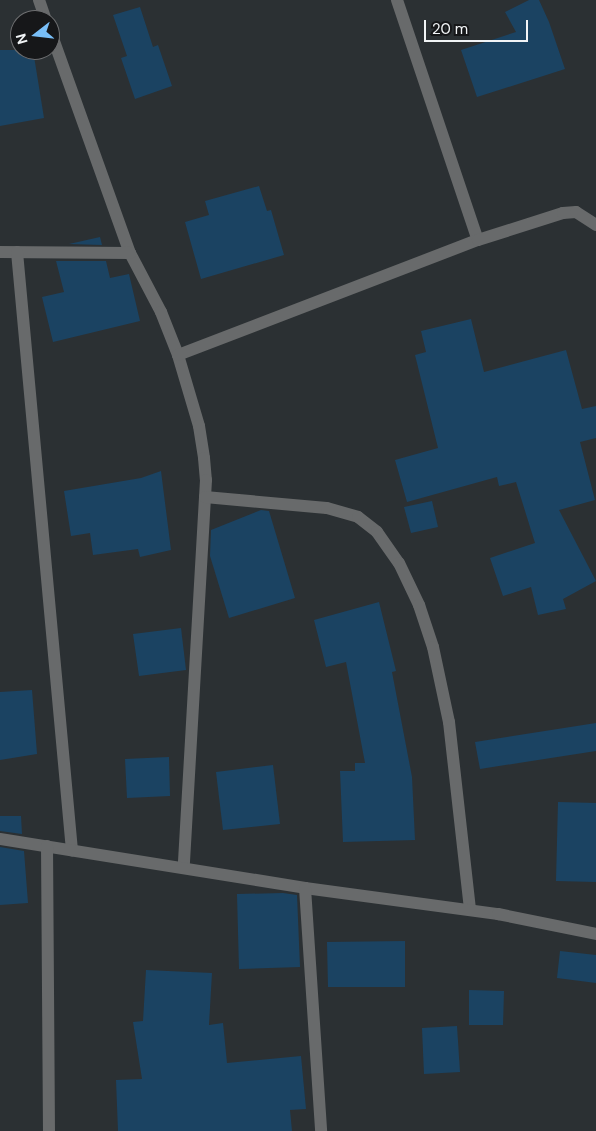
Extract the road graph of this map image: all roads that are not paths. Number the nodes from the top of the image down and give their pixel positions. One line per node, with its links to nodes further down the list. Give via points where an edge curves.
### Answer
1 (397, 0): 4 (street)
2 (60, 58): 7 (street)
3 (596, 225): 4 (street, via 576,212 563,213)
4 (478, 240): 8 (street)
5 (0, 252): 6 (street)
6 (17, 252): 7 (street); 12 (street)
7 (130, 253): 8 (street, via 161,312)
8 (178, 356): 9 (street, via 199,426)
9 (205, 497): 13 (street); 15 (street, via 327,508 358,517 377,532 399,563 419,605 433,647 449,722)
10 (0, 839): 11 (street)
11 (46, 846): 12 (street); 17 (street)
12 (72, 850): 13 (street)
13 (184, 868): 14 (street)
14 (305, 888): 15 (street); 18 (street)
15 (470, 910): 16 (street)
16 (596, 934)
17 (49, 1131)
18 (321, 1131)

